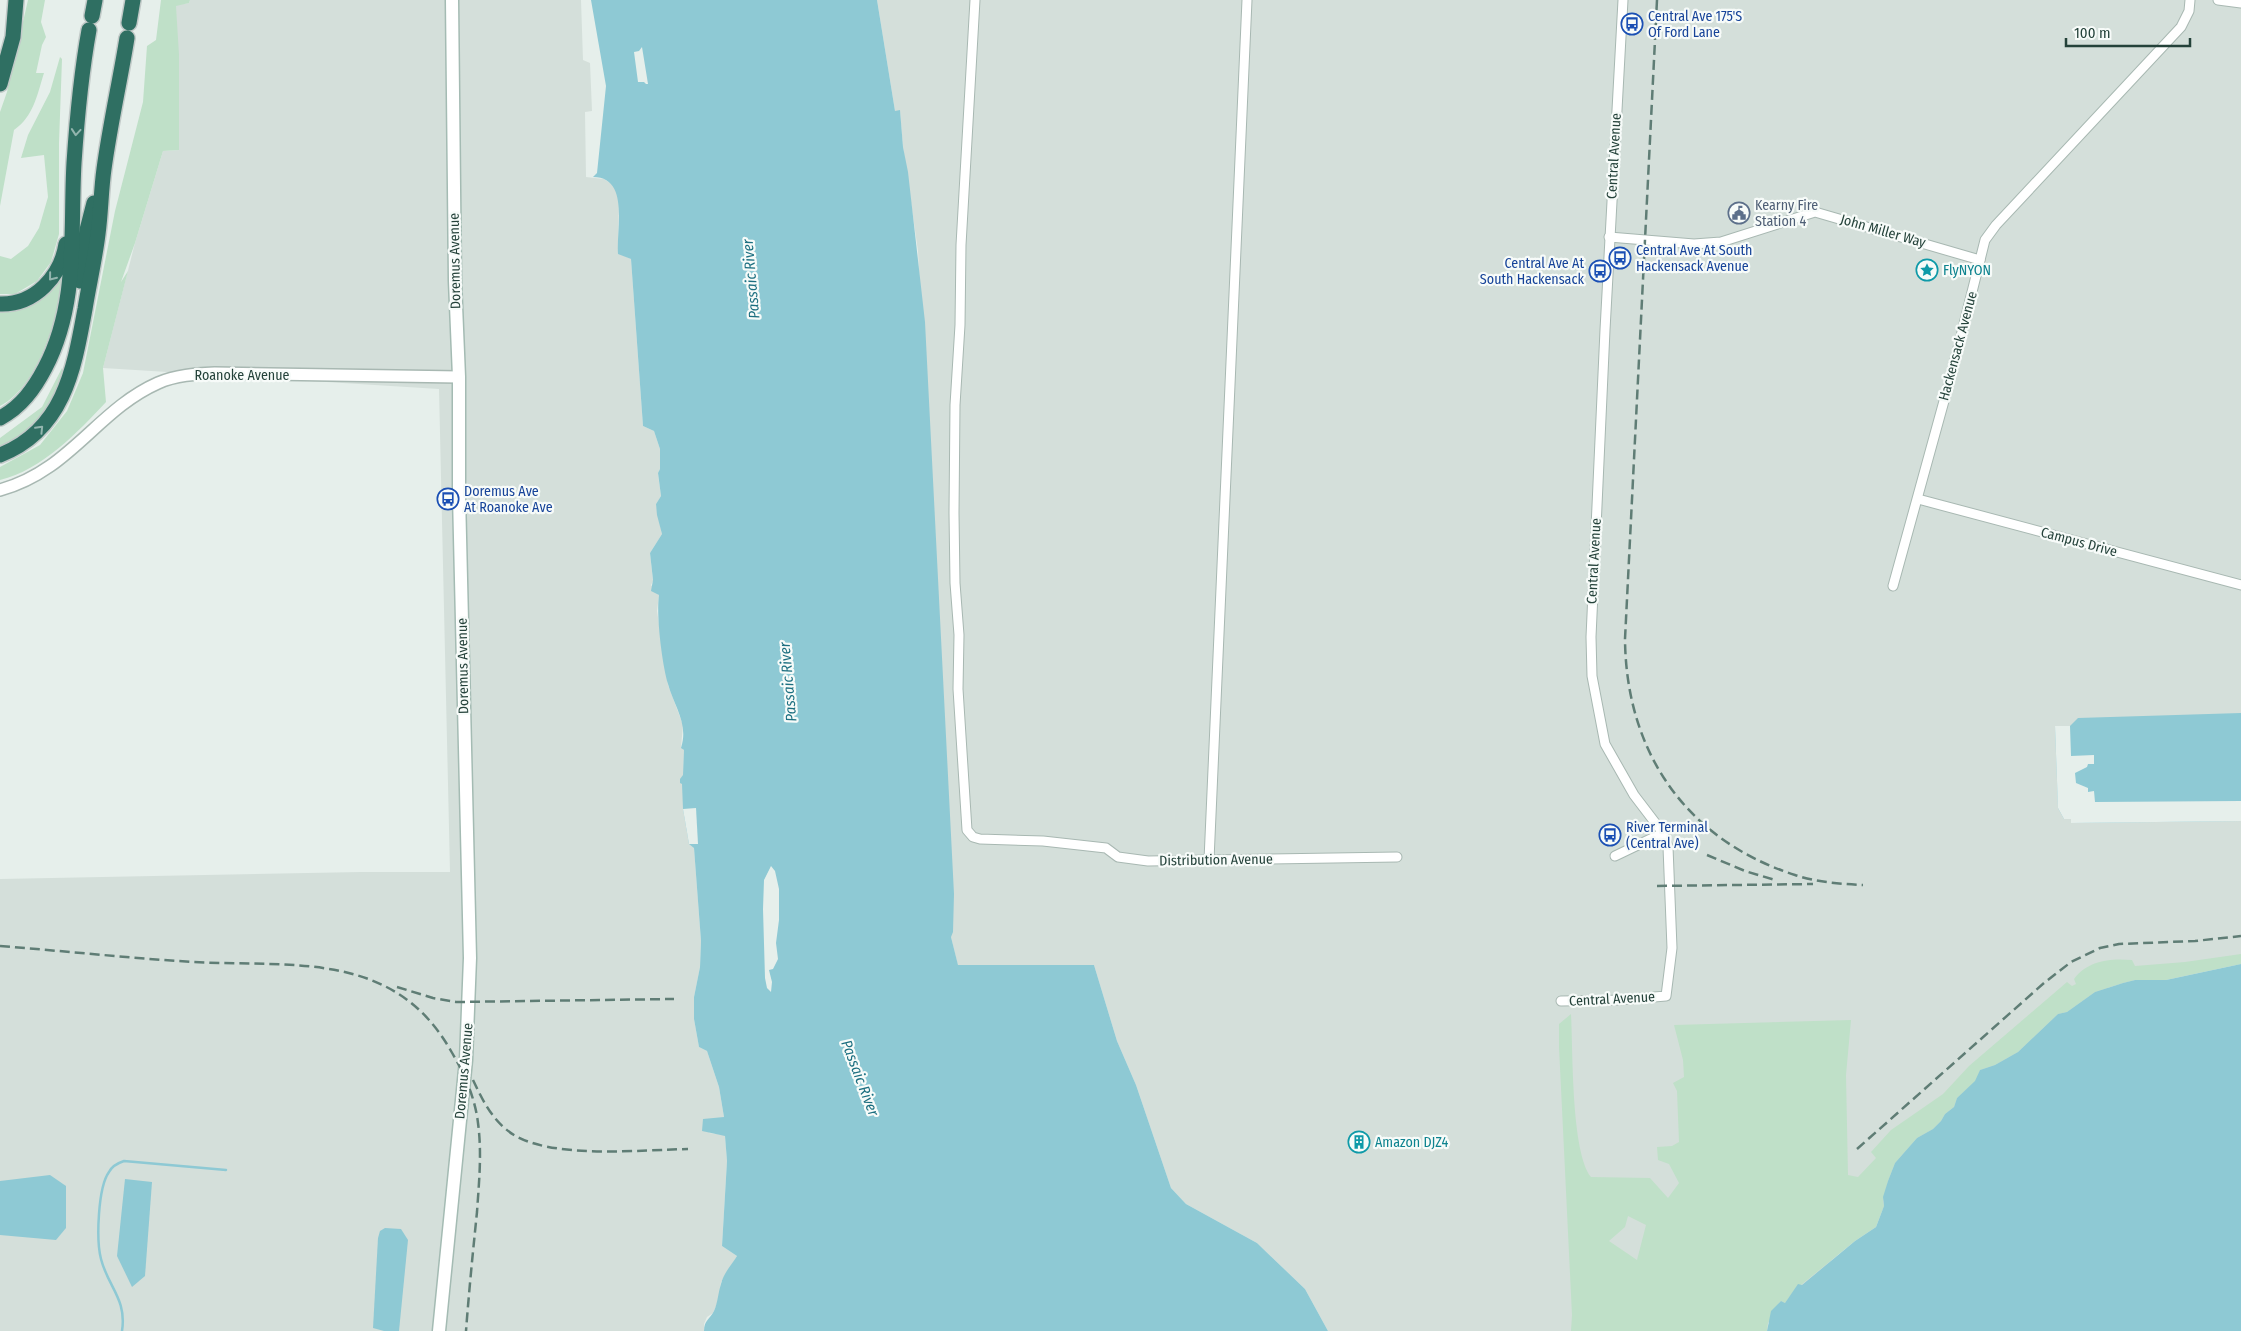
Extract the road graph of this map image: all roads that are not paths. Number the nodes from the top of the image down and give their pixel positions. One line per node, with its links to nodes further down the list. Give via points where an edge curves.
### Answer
1 (15, 0): 11 (highway); 12 (highway, via 13,37)
2 (95, 0): 14 (highway, one-way to 14, via 78,102)
3 (133, 0): 13 (highway)
4 (452, 0): 18 (main road, Doremus Avenue, via 455,281)
5 (975, 0): 29 (street, Distribution Avenue, via 955,405 955,574 960,635 958,689 966,826 973,837 980,839 1106,848 1118,857 1148,861)
6 (1247, 0): 29 (street)
7 (1623, 0): 15 (street, Central Avenue)
8 (2190, 0): 16 (street, Hackensack Avenue, via 2189,11 2181,27 1996,225 1985,240)
9 (2218, 0): 10 (street)
10 (2241, 3)
11 (0, 48)
12 (0, 84)
13 (104, 170): 20 (highway, via 87,230 76,303 60,356 30,405 20,416); 21 (highway, one-way to 13, via 24,443 39,430 67,388 98,232)
14 (72, 215): 17 (highway, one-way to 17, via 62,262 52,278 26,299); 19 (highway, via 71,277 60,331 34,387 20,405)
15 (1610, 237): 16 (street, John Miller Way, via 1694,244 1722,242 1816,212); 26 (street, Central Avenue, via 1591,627 1592,676 1605,744 1634,795)
16 (1980, 260): 23 (street, Hackensack Avenue)
17 (0, 304)
18 (460, 377): 22 (street, Roanoke Avenue, via 215,373 177,377 160,382 130,399 48,469); 31 (main road, Doremus Avenue, via 459,505 470,958 466,1060)
19 (0, 418)
20 (0, 428)
21 (0, 455)
22 (0, 490)
23 (1918, 499): 24 (street, Campus Drive); 25 (street, Hackensack Avenue)
24 (2241, 585)
25 (1893, 586)
26 (1663, 833): 27 (street); 30 (street, Central Avenue, via 1669,853 1672,948 1666,996)
27 (1615, 856)
28 (1397, 857): 29 (street, Distribution Avenue)
29 (1209, 860)
30 (1560, 1001)
31 (439, 1331)

